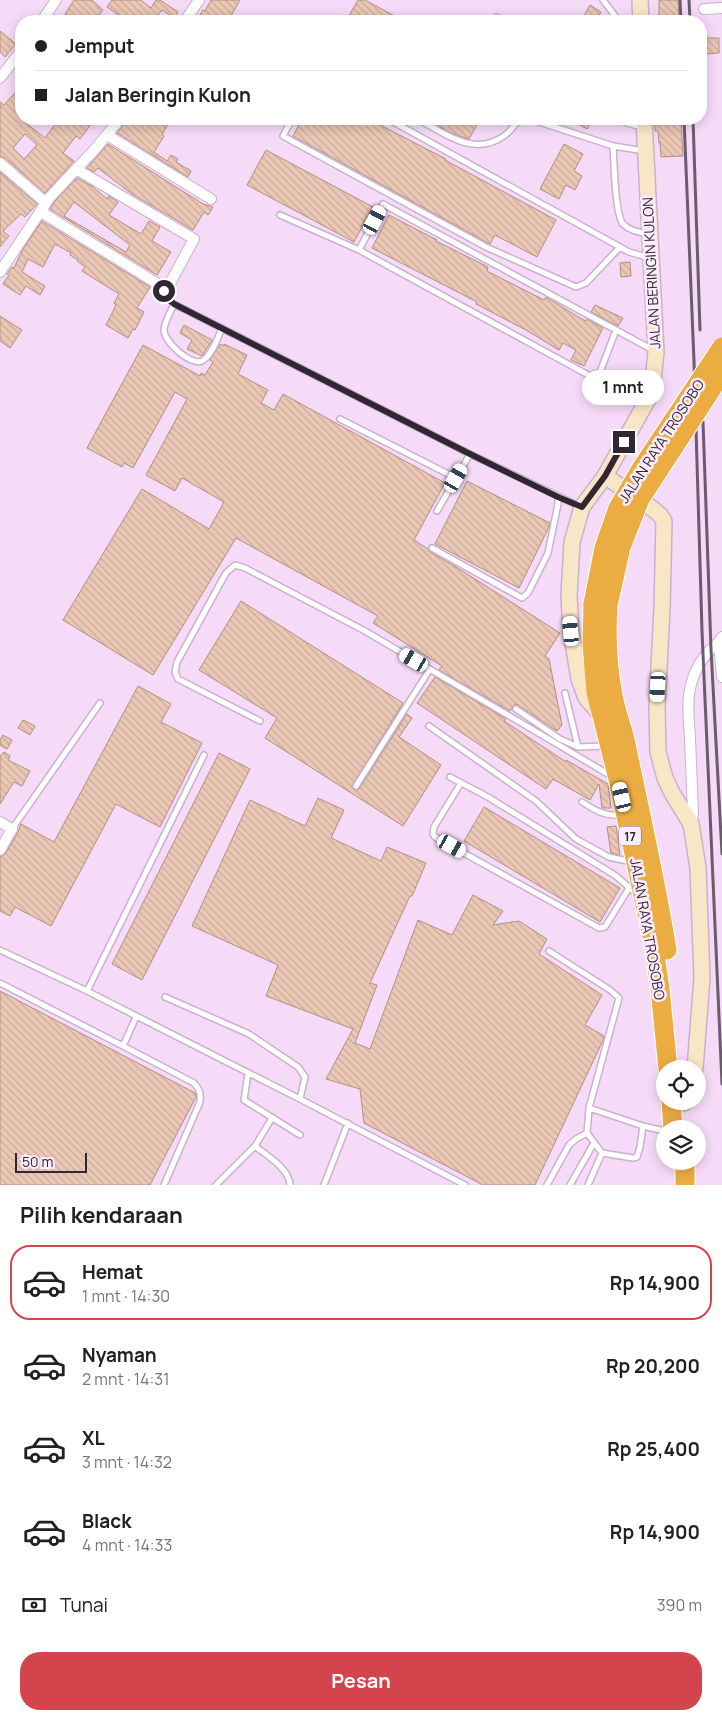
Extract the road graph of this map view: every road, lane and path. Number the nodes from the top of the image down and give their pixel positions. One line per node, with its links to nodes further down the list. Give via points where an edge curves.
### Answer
1 (56, 0): 7 (street)
2 (199, 0): 8 (street)
3 (603, 0): 9 (lane)
4 (640, 0): 10 (street)
5 (722, 8): 6 (street)
6 (704, 9)
7 (46, 15)
8 (189, 15)
9 (614, 15)
10 (641, 15)
11 (15, 59): 12 (street)
12 (0, 78)
13 (115, 125): 20 (street)
14 (289, 125): 29 (lane, via 283,136 486,247 576,287 586,283)
15 (399, 125): 29 (lane)
16 (429, 125): 17 (lane, via 469,145 505,136)
17 (515, 125)
18 (548, 125): 21 (lane)
19 (644, 125): 22 (street, JALAN BERINGIN KULON)
20 (107, 135): 24 (street); 25 (street)
21 (613, 146): 22 (lane); 28 (lane, via 618,211 622,223 632,231)
22 (645, 151): 28 (street, JALAN BERINGIN KULON)
23 (0, 163): 26 (street)
24 (76, 169): 26 (street); 33 (street, via 194,239 169,285)
25 (211, 199)
26 (43, 207): 32 (street); 33 (street)
27 (280, 215): 30 (lane)
28 (650, 234): 31 (street, JALAN BERINGIN KULON)
29 (620, 247): 31 (lane)
30 (359, 250): 36 (lane, via 383,204); 36 (lane, via 590,376 600,372)
31 (651, 258): 38 (street, JALAN BERINGIN KULON)
32 (0, 272)
33 (165, 286): 34 (lane, via 167,298)
34 (174, 304): 35 (lane); 35 (lane, via 164,329 167,340 195,362 210,353)
35 (222, 328): 41 (lane)
36 (616, 330): 38 (lane)
37 (722, 347): 48 (highway, JALAN RAYA TROSOBO / 17, bridge, via 618,508 604,548)
38 (656, 352): 42 (street, JALAN BERINGIN KULON, via 648,399)
39 (722, 373): 48 (highway, JALAN RAYA TROSOBO / 17, bridge, via 640,499)
40 (340, 419): 43 (lane)
41 (470, 454): 43 (lane); 44 (lane)
42 (605, 476): 45 (street, JALAN BERINGIN KULON); 68 (street, via 653,509 664,521 658,752 665,778)
43 (456, 478): 46 (lane)
44 (558, 497): 45 (lane); 47 (lane, via 548,553 528,593 522,598)
45 (582, 507): 55 (street, via 572,542 568,596 571,631 582,689)
46 (438, 511)
47 (432, 548)
48 (601, 604): 55 (highway, JALAN RAYA TROSOBO / 17, via 592,644 594,679); 81 (highway, JALAN RAYA TROSOBO / 17, via 614,701 662,919)
49 (720, 640): 51 (street); 68 (street, via 703,658 689,693 693,813)
50 (430, 669): 56 (lane, via 352,624 235,565 226,573 174,672 178,679); 62 (lane); 64 (lane)
51 (722, 677)
52 (565, 692): 59 (lane)
53 (100, 703): 69 (lane)
54 (516, 710): 59 (lane)
55 (602, 716): 58 (highway, JALAN RAYA TROSOBO / 17)
56 (260, 721)
57 (429, 726): 71 (lane, via 536,801 576,839 609,857)
58 (610, 746): 59 (lane); 62 (highway, JALAN RAYA TROSOBO / 17)
59 (578, 747)
60 (204, 755): 76 (lane)
61 (450, 778): 63 (lane)
62 (618, 779): 66 (highway, JALAN RAYA TROSOBO / 17)
63 (461, 783): 72 (lane, via 608,871); 72 (lane, via 432,831 435,837 599,928 605,927)
64 (356, 786)
65 (582, 802): 66 (lane, via 600,813)
66 (625, 814): 71 (highway, JALAN RAYA TROSOBO / 17)
67 (0, 822): 69 (street)
68 (690, 824): 82 (street, via 698,868 702,978)
69 (12, 829): 70 (street)
70 (0, 850)
71 (636, 863): 72 (highway, JALAN RAYA TROSOBO / 17)
72 (636, 892): 80 (highway, JALAN RAYA TROSOBO / 17, via 653,942)
73 (0, 950): 76 (lane)
74 (549, 951): 85 (lane, via 619,998)
75 (0, 983): 79 (lane)
76 (87, 992): 78 (lane)
77 (165, 997): 84 (lane, via 249,1034 298,1067 304,1077)
78 (136, 1017): 79 (lane); 83 (lane)
79 (123, 1046): 97 (lane, via 194,1083 199,1089 200,1102)
80 (667, 1060)
81 (680, 1060)
82 (696, 1060)
83 (248, 1073): 84 (lane); 86 (lane, via 244,1100)
84 (300, 1098): 87 (lane)
85 (589, 1108): 88 (lane); 90 (lane)
86 (272, 1118): 91 (lane); 93 (lane)
87 (348, 1124): 100 (lane); 101 (lane)
88 (643, 1126): 89 (lane); 94 (lane, via 637,1157)
89 (656, 1129)
90 (587, 1133): 92 (lane); 102 (lane, via 569,1145)
91 (300, 1135)
92 (594, 1143): 94 (lane); 103 (lane)
93 (254, 1146): 98 (lane); 99 (lane, via 278,1165)
94 (602, 1153): 104 (lane)
95 (673, 1170): 105 (highway)
96 (686, 1170): 106 (highway)
97 (164, 1185)
98 (216, 1185)
99 (290, 1185)
100 (324, 1185)
101 (465, 1185)
102 (547, 1185)
103 (570, 1185)
104 (588, 1185)
105 (673, 1185)
106 (686, 1185)

